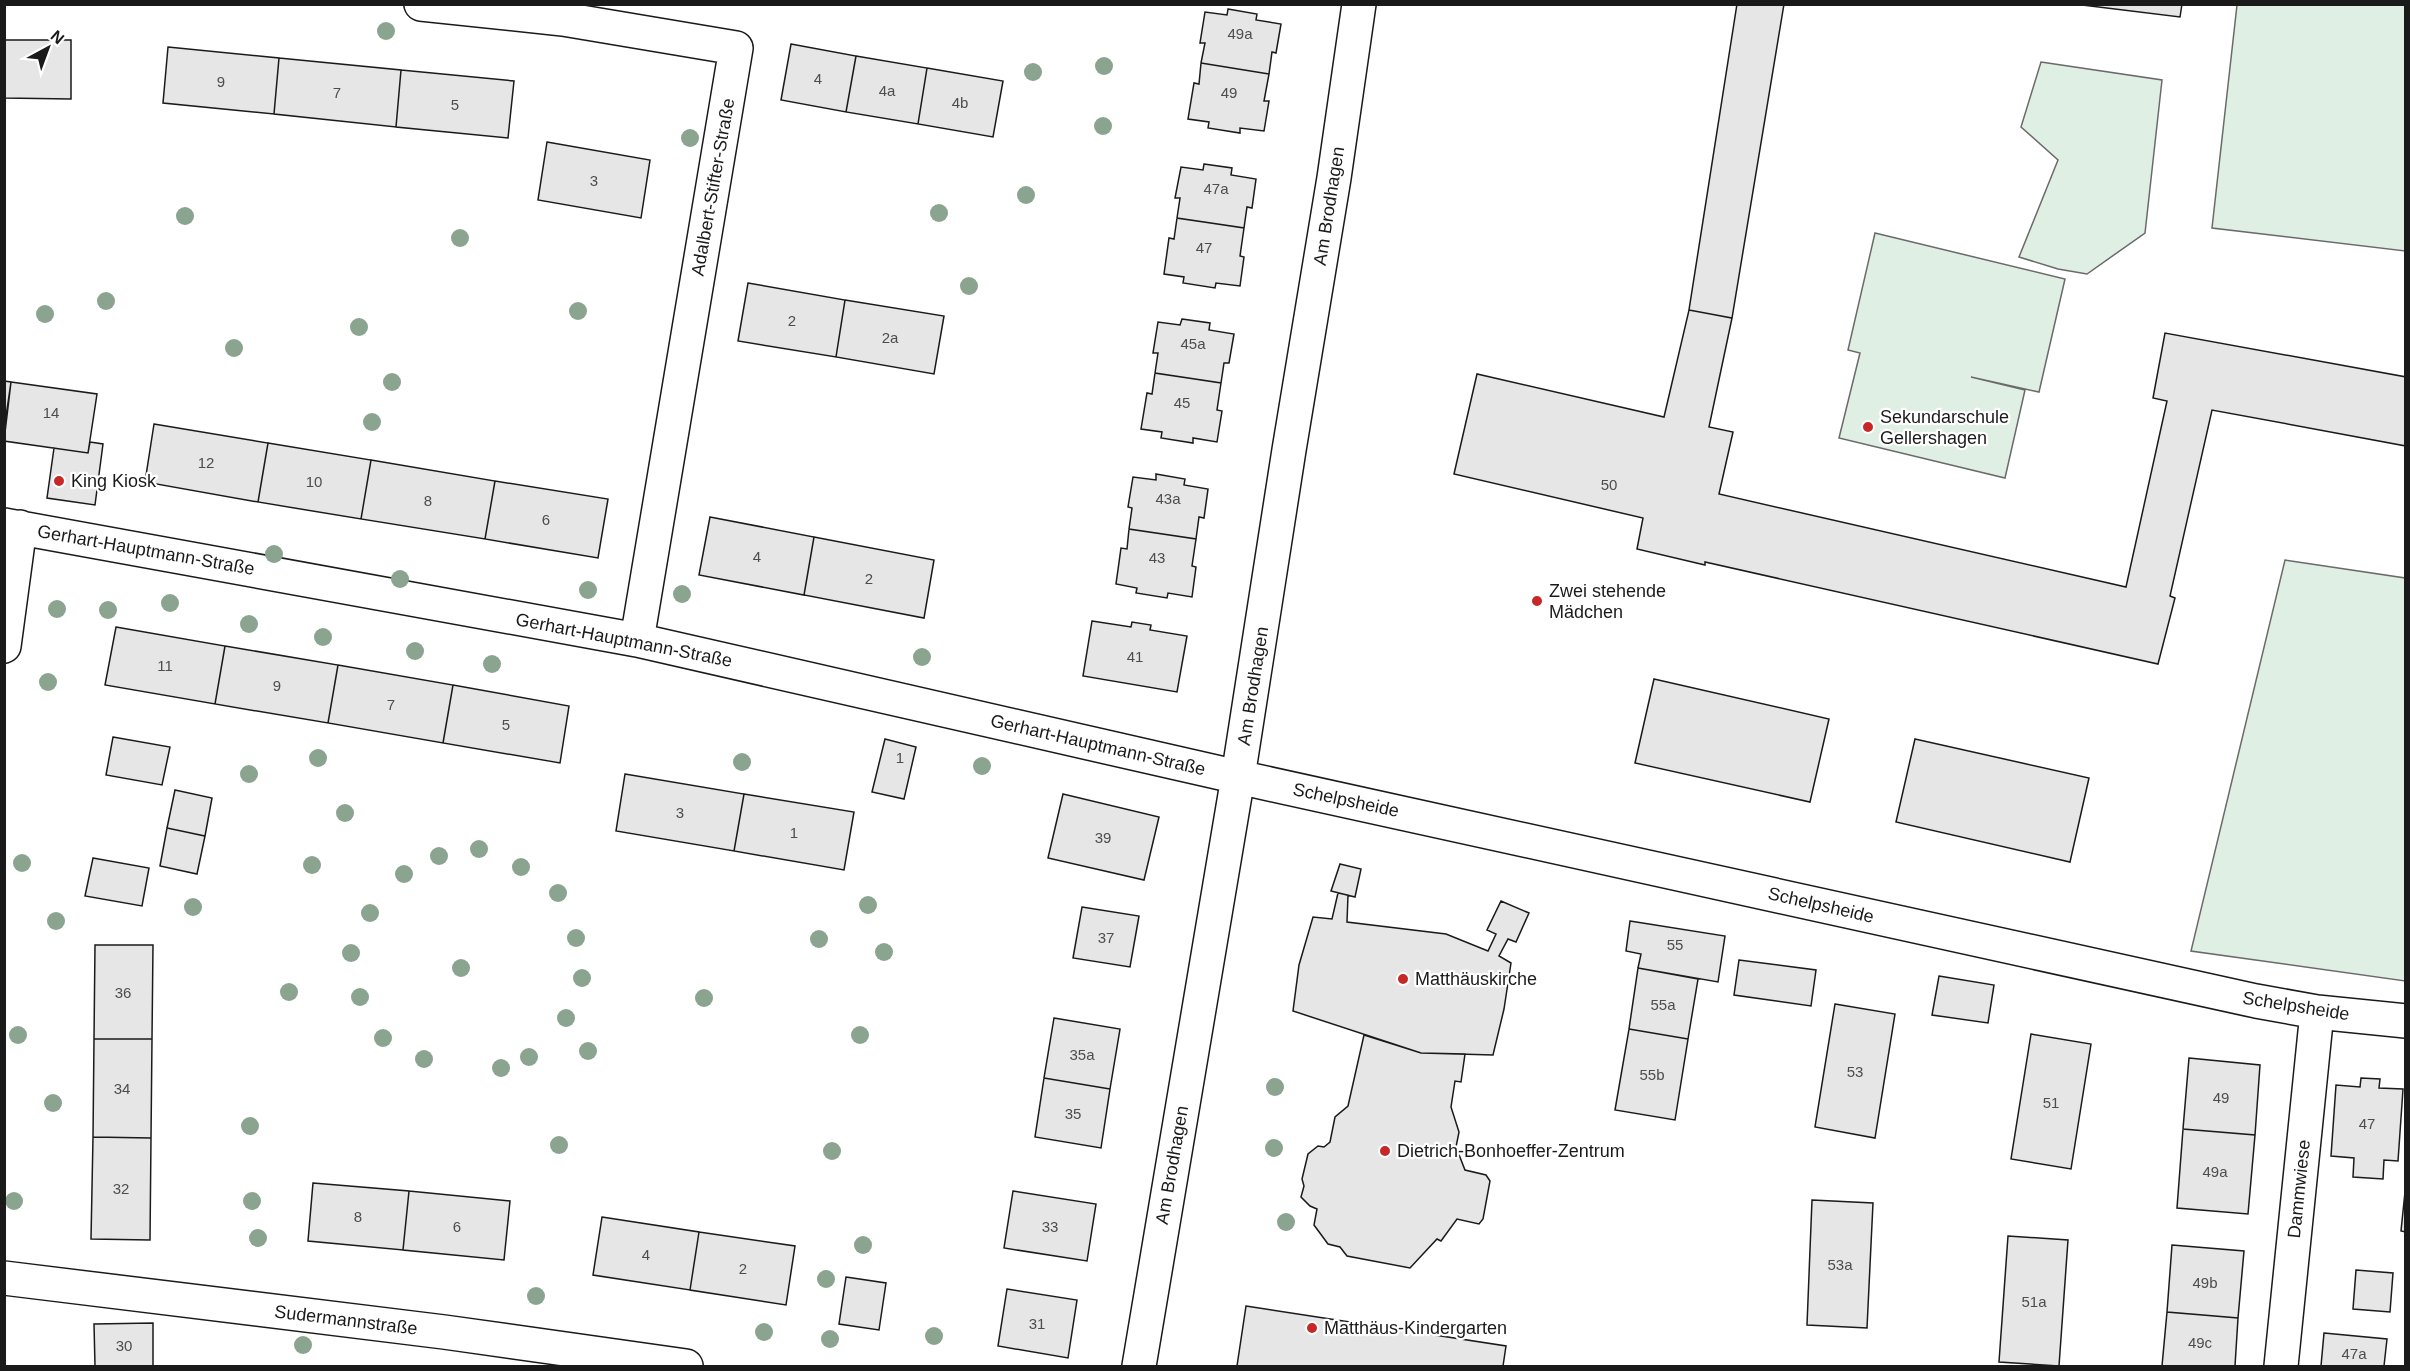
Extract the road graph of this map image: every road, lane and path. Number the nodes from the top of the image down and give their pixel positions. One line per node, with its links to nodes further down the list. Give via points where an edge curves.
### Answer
1 (421, 4): 4 (street, Adalbert-Stifter-Straße, via 564,19 736,48)
2 (1359, 4): 6 (street, Am Brodhagen)
3 (12, 526): 4 (street, Gerhart-Hauptmann-Straße); 5 (street)
4 (637, 640): 6 (street, Gerhart-Hauptmann-Straße)
5 (4, 646)
6 (1238, 777): 7 (street, Schelpsheide); 11 (street, Am Brodhagen)
7 (2317, 1012): 8 (street, Schelpsheide); 12 (street, Dammwiese)
8 (2406, 1021)
9 (4, 1278): 10 (street, Sudermannstraße)
10 (686, 1366)
11 (1138, 1366)
12 (2282, 1366)

